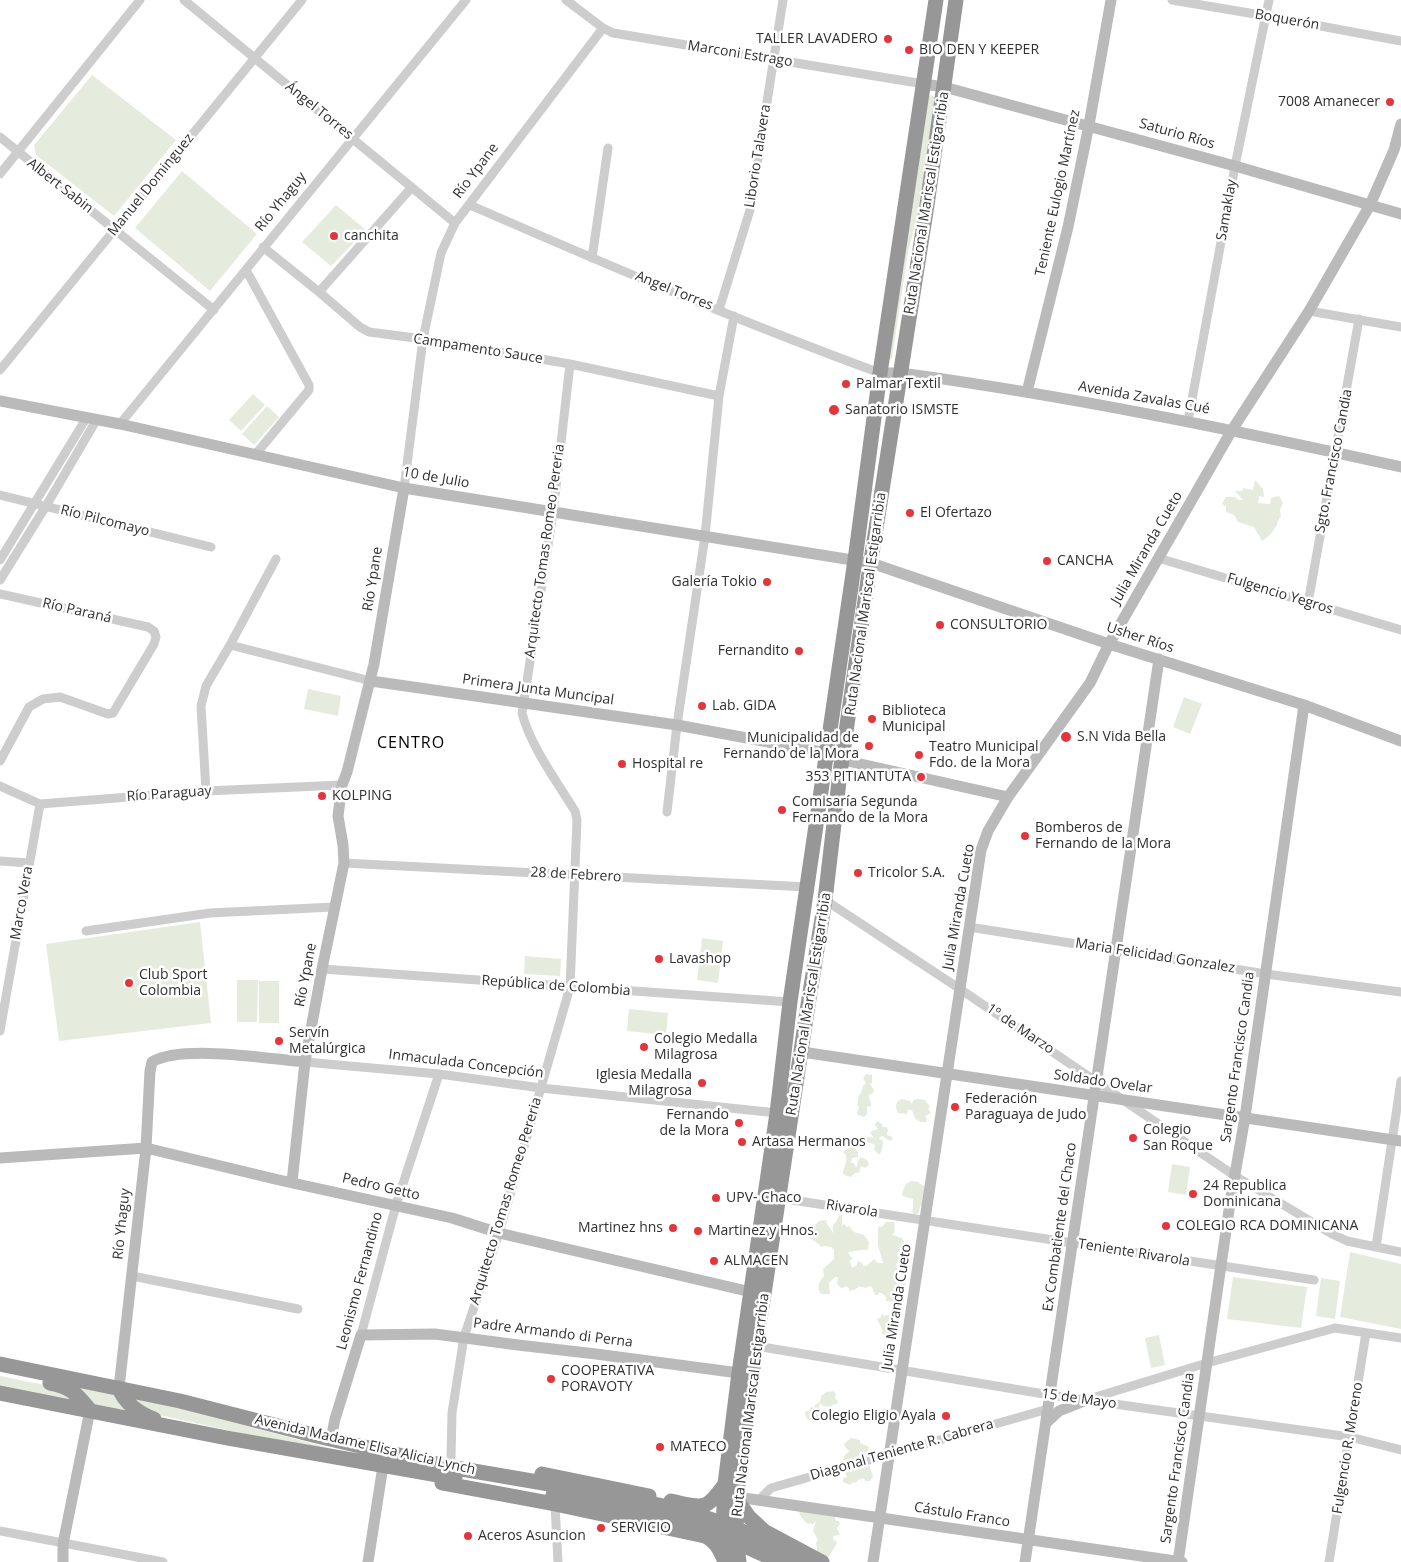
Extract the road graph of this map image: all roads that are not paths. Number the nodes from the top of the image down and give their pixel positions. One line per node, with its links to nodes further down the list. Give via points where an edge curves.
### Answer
1 (140, 0): 24 (street)
2 (184, 0): 15 (street, Ángel Torres)
3 (302, 0): 15 (street, Manuel Dominguez)
4 (466, 0): 22 (street, Río Yhaguy)
5 (566, 0): 13 (street, Marconi Estrago)
6 (784, 0): 16 (street, Liborio Talavera)
7 (936, 0): 17 (highway, Ruta Nacional Mariscal Estigarribia)
8 (956, 0): 18 (highway, Ruta Nacional Mariscal Estigarribia)
9 (1111, 0): 20 (street, Teniente Eulogio Martínez)
10 (1172, 0): 12 (street, Boquerón)
11 (1269, 0): 12 (street, Samaklay)
12 (1267, 16): 14 (street, Boquerón); 25 (street, Samaklay)
13 (603, 28): 16 (street, Marconi Estrago, via 613,33); 28 (street, Río Ypane)
14 (1401, 41)
15 (254, 58): 22 (street, Ángel Torres); 32 (street, Manuel Dominguez)
16 (773, 60): 17 (street, Marconi Estrago); 38 (street, Liborio Talavera, via 750,210)
17 (924, 84): 18 (street, Saturio Ríos); 46 (highway, Ruta Nacional Mariscal Estigarribia)
18 (944, 87): 20 (street, Saturio Ríos); 47 (highway, Ruta Nacional Mariscal Estigarribia)
19 (1401, 124): 29 (street, Julia Miranda Cueto, via 1394,150)
20 (1089, 125): 25 (street, Saturio Ríos); 48 (street, Teniente Eulogio Martínez, via 1068,227)
21 (0, 137): 24 (street, Albert Sabin)
22 (353, 139): 27 (street, Ángel Torres); 33 (street, Río Yhaguy)
23 (608, 148): 34 (street)
24 (18, 152): 26 (street); 32 (street, Albert Sabin)
25 (1235, 166): 29 (street, Saturio Ríos); 52 (street, Samaklay)
26 (0, 174)
27 (412, 187): 31 (street, Ángel Torres); 36 (street)
28 (470, 205): 31 (street, Río Ypane); 34 (street, Angel Torres)
29 (1370, 205): 30 (street, Saturio Ríos); 39 (street, Julia Miranda Cueto)
30 (1401, 214)
31 (455, 223): 43 (street, Río Ypane, via 441,253)
32 (115, 229): 37 (street, Albert Sabin); 45 (street, Manuel Dominguez)
33 (264, 247): 35 (street, Río Yhaguy); 36 (street, Campamento Sauce)
34 (592, 258): 38 (street, Angel Torres)
35 (246, 270): 37 (street, Río Yhaguy); 56 (street, via 309,384 309,390)
36 (319, 292): 43 (street, Campamento Sauce, via 369,332)
37 (214, 310): 53 (street, Río Yhaguy)
38 (719, 310): 40 (street, Angel Torres)
39 (1309, 312): 41 (street); 54 (street, Julia Miranda Cueto)
40 (734, 316): 46 (street, Angel Torres); 49 (street)
41 (1359, 319): 42 (street); 55 (street, Sgto. Francisco Candia)
42 (1401, 327)
43 (423, 339): 44 (street, Campamento Sauce); 58 (street, Río Ypane)
44 (570, 364): 49 (street, Campamento Sauce); 62 (street, Arquitecto Tomas Romeo Pereria)
45 (0, 370)
46 (880, 373): 47 (street, Avenida Zavalas Cué); 68 (highway, Ruta Nacional Mariscal Estigarribia)
47 (901, 373): 48 (street, Avenida Zavalas Cué); 69 (highway, Ruta Nacional Mariscal Estigarribia)
48 (1026, 392): 52 (street, Avenida Zavalas Cué)
49 (719, 396): 63 (street)
50 (0, 402): 51 (street, 10 de Julio)
51 (92, 418): 53 (street, 10 de Julio); 60 (street); 61 (street)
52 (1188, 421): 54 (street, Avenida Zavalas Cué)
53 (120, 424): 56 (street, 10 de Julio)
54 (1232, 430): 55 (street, Avenida Zavalas Cué); 65 (street, Julia Miranda Cueto)
55 (1336, 452): 57 (street, Avenida Zavalas Cué); 72 (street, Sgto. Francisco Candia)
56 (256, 454): 58 (street, 10 de Julio)
57 (1401, 467)
58 (404, 488): 62 (street, 10 de Julio); 77 (street, Río Ypane)
59 (0, 494): 60 (street, Río Pilcomayo)
60 (35, 503): 61 (street, Río Pilcomayo); 67 (street)
61 (46, 506): 64 (street, Río Pilcomayo); 70 (street)
62 (553, 513): 63 (street, 10 de Julio); 78 (street, Arquitecto Tomas Romeo Pereria)
63 (705, 536): 68 (street, 10 de Julio); 80 (street)
64 (210, 547)
65 (1158, 558): 72 (street, Fulgencio Yegros); 74 (street, Julia Miranda Cueto)
66 (276, 559): 75 (street)
67 (0, 560)
68 (855, 560): 69 (street, 10 de Julio); 82 (highway, Ruta Nacional Mariscal Estigarribia)
69 (871, 563): 74 (street, Usher Ríos); 83 (highway, Ruta Nacional Mariscal Estigarribia)
70 (0, 580)
71 (0, 594): 84 (street, Río Paraná, via 148,627 156,636 113,713 60,697 43,699 29,707)
72 (1308, 603): 73 (street, Fulgencio Yegros)
73 (1401, 630)
74 (1109, 644): 76 (street, Usher Ríos); 88 (street, Julia Miranda Cueto, via 1090,683)
75 (230, 645): 77 (street, Primera Junta Muncipal); 87 (street, via 206,686 201,706)
76 (1159, 659): 79 (street, Usher Ríos); 100 (street, Ex Combatiente del Chaco)
77 (371, 681): 78 (street, Primera Junta Muncipal); 85 (street, Río Ypane)
78 (523, 703): 80 (street, Primera Junta Muncipal); 94 (street, Arquitecto Tomas Romeo Pereria, via 525,725 575,810)
79 (1304, 705): 81 (street, Usher Ríos); 102 (street, Sargento Francisco Candia)
80 (677, 725): 82 (street, Primera Junta Muncipal); 90 (street)
81 (1401, 741)
82 (827, 753): 83 (street, Primera Junta Muncipal); 95 (highway, Ruta Nacional Mariscal Estigarribia)
83 (843, 760): 88 (street, Primera Junta Muncipal); 96 (highway, Ruta Nacional Mariscal Estigarribia)
84 (0, 761)
85 (342, 785): 87 (street, Río Paraguay); 93 (street, Río Ypane, via 338,816)
86 (0, 786): 89 (street, Río Paraguay)
87 (206, 791): 89 (street, Río Paraguay)
88 (1008, 797): 98 (street, Julia Miranda Cueto, via 981,850)
89 (40, 804): 92 (street, Marco Vera)
90 (667, 812)
91 (0, 861): 92 (street)
92 (29, 863): 109 (street, Marco Vera)
93 (344, 863): 94 (street, 28 de Febrero); 97 (street, Río Ypane)
94 (574, 875): 95 (street, 28 de Febrero); 103 (street, Arquitecto Tomas Romeo Pereria)
95 (807, 887): 106 (highway, Ruta Nacional Mariscal Estigarribia)
96 (825, 900): 104 (street, 1º de Marzo); 108 (highway, Ruta Nacional Mariscal Estigarribia)
97 (334, 907): 99 (street, via 210,913); 101 (street, Río Ypane)
98 (969, 927): 100 (street, Maria Felicidad Gonzalez); 104 (street, Julia Miranda Cueto)
99 (86, 931)
100 (1116, 951): 102 (street, Maria Felicidad Gonzalez); 115 (street, Ex Combatiente del Chaco)
101 (322, 969): 103 (street, República de Colombia); 112 (street, Río Ypane)
102 (1266, 974): 105 (street, Maria Felicidad Gonzalez); 121 (street, Sargento Francisco Candia)
103 (570, 987): 106 (street, República de Colombia); 117 (street, Arquitecto Tomas Romeo Pereria)
104 (960, 989): 114 (street, Julia Miranda Cueto); 115 (street, 1º de Marzo)
105 (1401, 992)
106 (790, 1002): 107 (highway, Ruta Nacional Mariscal Estigarribia)
107 (787, 1026): 108 (highway); 120 (highway, Ruta Nacional Mariscal Estigarribia)
108 (804, 1028): 110 (highway, Ruta Nacional Mariscal Estigarribia)
109 (0, 1031)
110 (802, 1052): 114 (street, Soldado Ovelar); 127 (highway, Ruta Nacional Mariscal Estigarribia)
111 (152, 1062): 112 (street, Inmaculada Concepción, via 166,1056 203,1053); 123 (street, Río Yhaguy)
112 (306, 1062): 113 (street, Inmaculada Concepción); 126 (street, Río Ypane)
113 (439, 1074): 117 (street, Inmaculada Concepción); 128 (street, Leonismo Fernandino)
114 (947, 1074): 118 (street, Soldado Ovelar); 129 (street, Julia Miranda Cueto)
115 (1096, 1081): 118 (street, Ex Combatiente del Chaco); 119 (street, 1º de Marzo)
116 (1401, 1081): 122 (street)
117 (541, 1088): 120 (street, Inmaculada Concepción); 130 (street, Arquitecto Tomas Romeo Pereria)
118 (1094, 1096): 119 (street, Soldado Ovelar); 131 (street, Ex Combatiente del Chaco)
119 (1123, 1100): 121 (street, Soldado Ovelar); 125 (street, 1º de Marzo)
120 (777, 1113): 137 (highway, Ruta Nacional Mariscal Estigarribia)
121 (1245, 1117): 122 (street, Soldado Ovelar); 125 (street, Sargento Francisco Candia)
122 (1397, 1140): 132 (street)
123 (146, 1148): 124 (street, Pedro Getto); 126 (street, Pedro Getto); 135 (street, Río Yhaguy)
124 (0, 1158)
125 (1235, 1176): 132 (street, 1º de Marzo, via 1332,1234); 134 (street, Sargento Francisco Candia)
126 (292, 1182): 128 (street, Pedro Getto)
127 (779, 1198): 129 (street, Rivarola); 143 (highway, Ruta Nacional Mariscal Estigarribia)
128 (396, 1205): 130 (street, Pedro Getto); 140 (street, Leonismo Fernandino)
129 (925, 1221): 131 (street, Teniente Rivarola); 146 (street, Julia Miranda Cueto)
130 (499, 1233): 137 (street, Pedro Getto); 141 (street, Arquitecto Tomas Romeo Pereria)
131 (1072, 1243): 134 (street, Teniente Rivarola); 151 (street, Ex Combatiente del Chaco)
132 (1376, 1247): 133 (street, 1º de Marzo)
133 (1401, 1252)
134 (1221, 1266): 136 (street, Teniente Rivarola); 144 (street, Sargento Francisco Candia)
135 (132, 1276): 138 (street); 149 (street, Río Yhaguy)
136 (1314, 1280)
137 (751, 1292): 148 (highway, Ruta Nacional Mariscal Estigarribia)
138 (298, 1309)
139 (1366, 1333): 142 (street); 144 (street, via 1335,1328); 157 (street, Fulgencio R. Moreno)
140 (361, 1335): 141 (street, Padre Armando di Perna); 159 (street, Leonismo Fernandino)
141 (464, 1337): 148 (street, Padre Armando di Perna); 162 (street, Arquitecto Tomas Romeo Pereria, via 452,1412)
142 (1401, 1338)
143 (756, 1346): 146 (street, 15 de Mayo); 166 (highway, Ruta Nacional Mariscal Estigarribia)
144 (1207, 1363): 152 (street); 155 (street, Sargento Francisco Candia)
145 (0, 1364): 149 (highway, Avenida Madame Elisa Alicia Lynch)
146 (902, 1370): 151 (street, 15 de Mayo); 161 (street, Julia Miranda Cueto)
147 (0, 1372): 154 (highway, via 65,1386)
148 (739, 1374): 164 (highway, Ruta Nacional Mariscal Estigarribia)
149 (119, 1388): 158 (highway, via 126,1402 152,1418); 159 (highway, Avenida Madame Elisa Alicia Lynch)
150 (0, 1393): 154 (highway, Avenida Madame Elisa Alicia Lynch)
151 (1050, 1395): 152 (street, 15 de Mayo); 153 (street, Ex Combatiente del Chaco)
152 (1087, 1400): 155 (street, 15 de Mayo); 156 (street, via 1059,1411)
153 (1048, 1409): 156 (street, Ex Combatiente del Chaco); 161 (street, Diagonal Teniente R. Cabrera)
154 (90, 1410): 158 (highway, Avenida Madame Elisa Alicia Lynch); 172 (street)
155 (1200, 1416): 157 (street, 15 de Mayo); 186 (street, Sargento Francisco Candia)
156 (1046, 1423): 171 (street, Ex Combatiente del Chaco)
157 (1350, 1437): 160 (street, 15 de Mayo); 187 (street, Fulgencio R. Moreno)
158 (228, 1438): 163 (highway, Avenida Madame Elisa Alicia Lynch)
159 (331, 1439): 163 (highway, Avenida Madame Elisa Alicia Lynch)
160 (1401, 1450)
161 (890, 1453): 167 (street, Diagonal Teniente R. Cabrera, via 771,1488); 168 (street, Julia Miranda Cueto)
162 (451, 1458): 163 (highway, via 408,1450); 164 (highway, via 698,1507 710,1503)
163 (386, 1462): 165 (highway, Avenida Madame Elisa Alicia Lynch); 175 (street)
164 (725, 1484): 170 (highway, Ruta Nacional Mariscal Estigarribia)
165 (554, 1495): 170 (highway, Avenida Madame Elisa Alicia Lynch, bridge, via 714,1532); 176 (street); 177 (highway, via 705,1536 718,1546)
166 (737, 1498): 167 (street, Cástulo Franco); 170 (highway, Ruta Nacional Mariscal Estigarribia); 183 (highway, via 749,1517 764,1531)
167 (759, 1500): 168 (street, Cástulo Franco)
168 (880, 1518): 171 (street, Cástulo Franco); 184 (street, Julia Miranda Cueto)
169 (0, 1531): 172 (street)
170 (731, 1532): 177 (highway); 178 (highway); 181 (highway, bridge); 182 (highway, bridge)
171 (1029, 1540): 185 (street, Ex Combatiente del Chaco); 186 (street, Cástulo Franco)
172 (63, 1544): 173 (street); 174 (street)
173 (63, 1562)
174 (163, 1562)
175 (368, 1562)
176 (558, 1562)
177 (726, 1562)
178 (739, 1562)
179 (744, 1562): 180 (highway, via 751,1558)
180 (762, 1562)
181 (780, 1562)
182 (804, 1562)
183 (822, 1562)
184 (873, 1562)
185 (1025, 1562)
186 (1179, 1562)
187 (1329, 1562)

